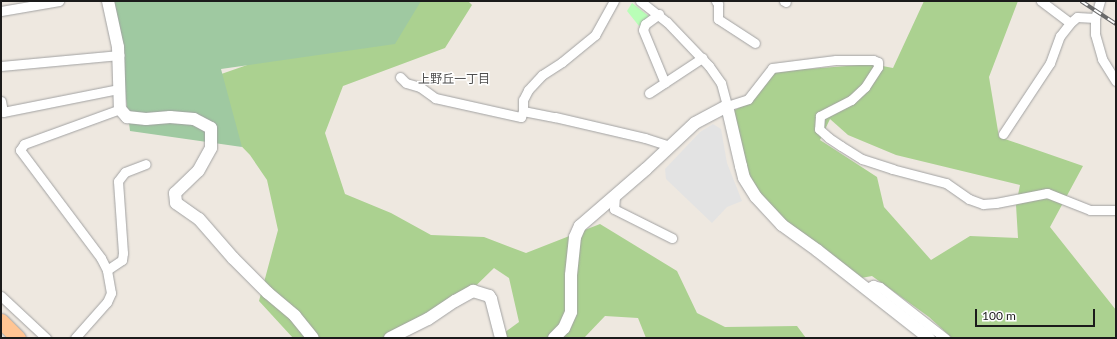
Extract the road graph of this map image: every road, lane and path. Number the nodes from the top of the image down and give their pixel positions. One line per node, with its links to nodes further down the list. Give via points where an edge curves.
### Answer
1 (59, 1): 8 (street)
2 (108, 1): 13 (street)
3 (614, 1): 24 (street, via 595,35 528,90 523,100)
4 (640, 1): 9 (street)
5 (716, 1): 12 (street, via 718,19)
6 (1041, 1): 11 (street)
7 (1098, 2): 10 (street)
8 (1, 11)
9 (659, 14): 14 (street); 18 (street, via 644,24 643,30)
10 (1095, 18): 11 (street, via 1077,17); 17 (street, via 1095,34 1102,59)
11 (1070, 23): 25 (street, via 1060,36 1050,63)
12 (755, 42)
13 (119, 55): 15 (street); 19 (street)
14 (702, 58): 18 (street); 22 (street, via 721,83)
15 (1, 66)
16 (400, 77): 24 (street, via 406,84 420,87 435,98 521,117)
17 (1116, 81)
18 (665, 83): 20 (street)
19 (118, 89): 21 (street, via 3,112); 23 (street)
20 (649, 93)
21 (1, 102)
22 (727, 106): 26 (street, via 695,123); 29 (street, via 748,99 772,68 836,60 873,60 878,62 878,67 865,87 851,100 820,116 819,129 862,159 946,184 969,199 983,204 1048,193 1090,210); 32 (street, via 744,178 756,197 782,225)
23 (120, 109): 31 (street, via 24,144 20,150 101,258); 38 (street, via 127,117 146,120 170,117 194,119 211,128 211,148 198,171 175,193 176,203 199,219 233,258 295,316)
24 (523, 111): 26 (street, via 614,130)
25 (1003, 134)
26 (670, 146): 28 (street)
27 (146, 164): 31 (street, via 125,172 118,181 123,253 122,260)
28 (615, 196): 30 (street, via 614,209); 41 (street, via 577,231 571,275 571,312 564,328)
29 (1116, 210)
30 (672, 238)
31 (107, 270): 37 (street, via 111,293 107,302)
32 (867, 288): 42 (street); 43 (street, via 873,285 880,287)
33 (1, 296): 36 (street)
34 (1, 321): 35 (main road)
35 (18, 338)
36 (46, 338)
37 (75, 338)
38 (313, 338)
39 (390, 338): 40 (street, via 432,317 473,291 491,299)
40 (501, 338)
41 (554, 338)
42 (929, 338)
43 (945, 338)

